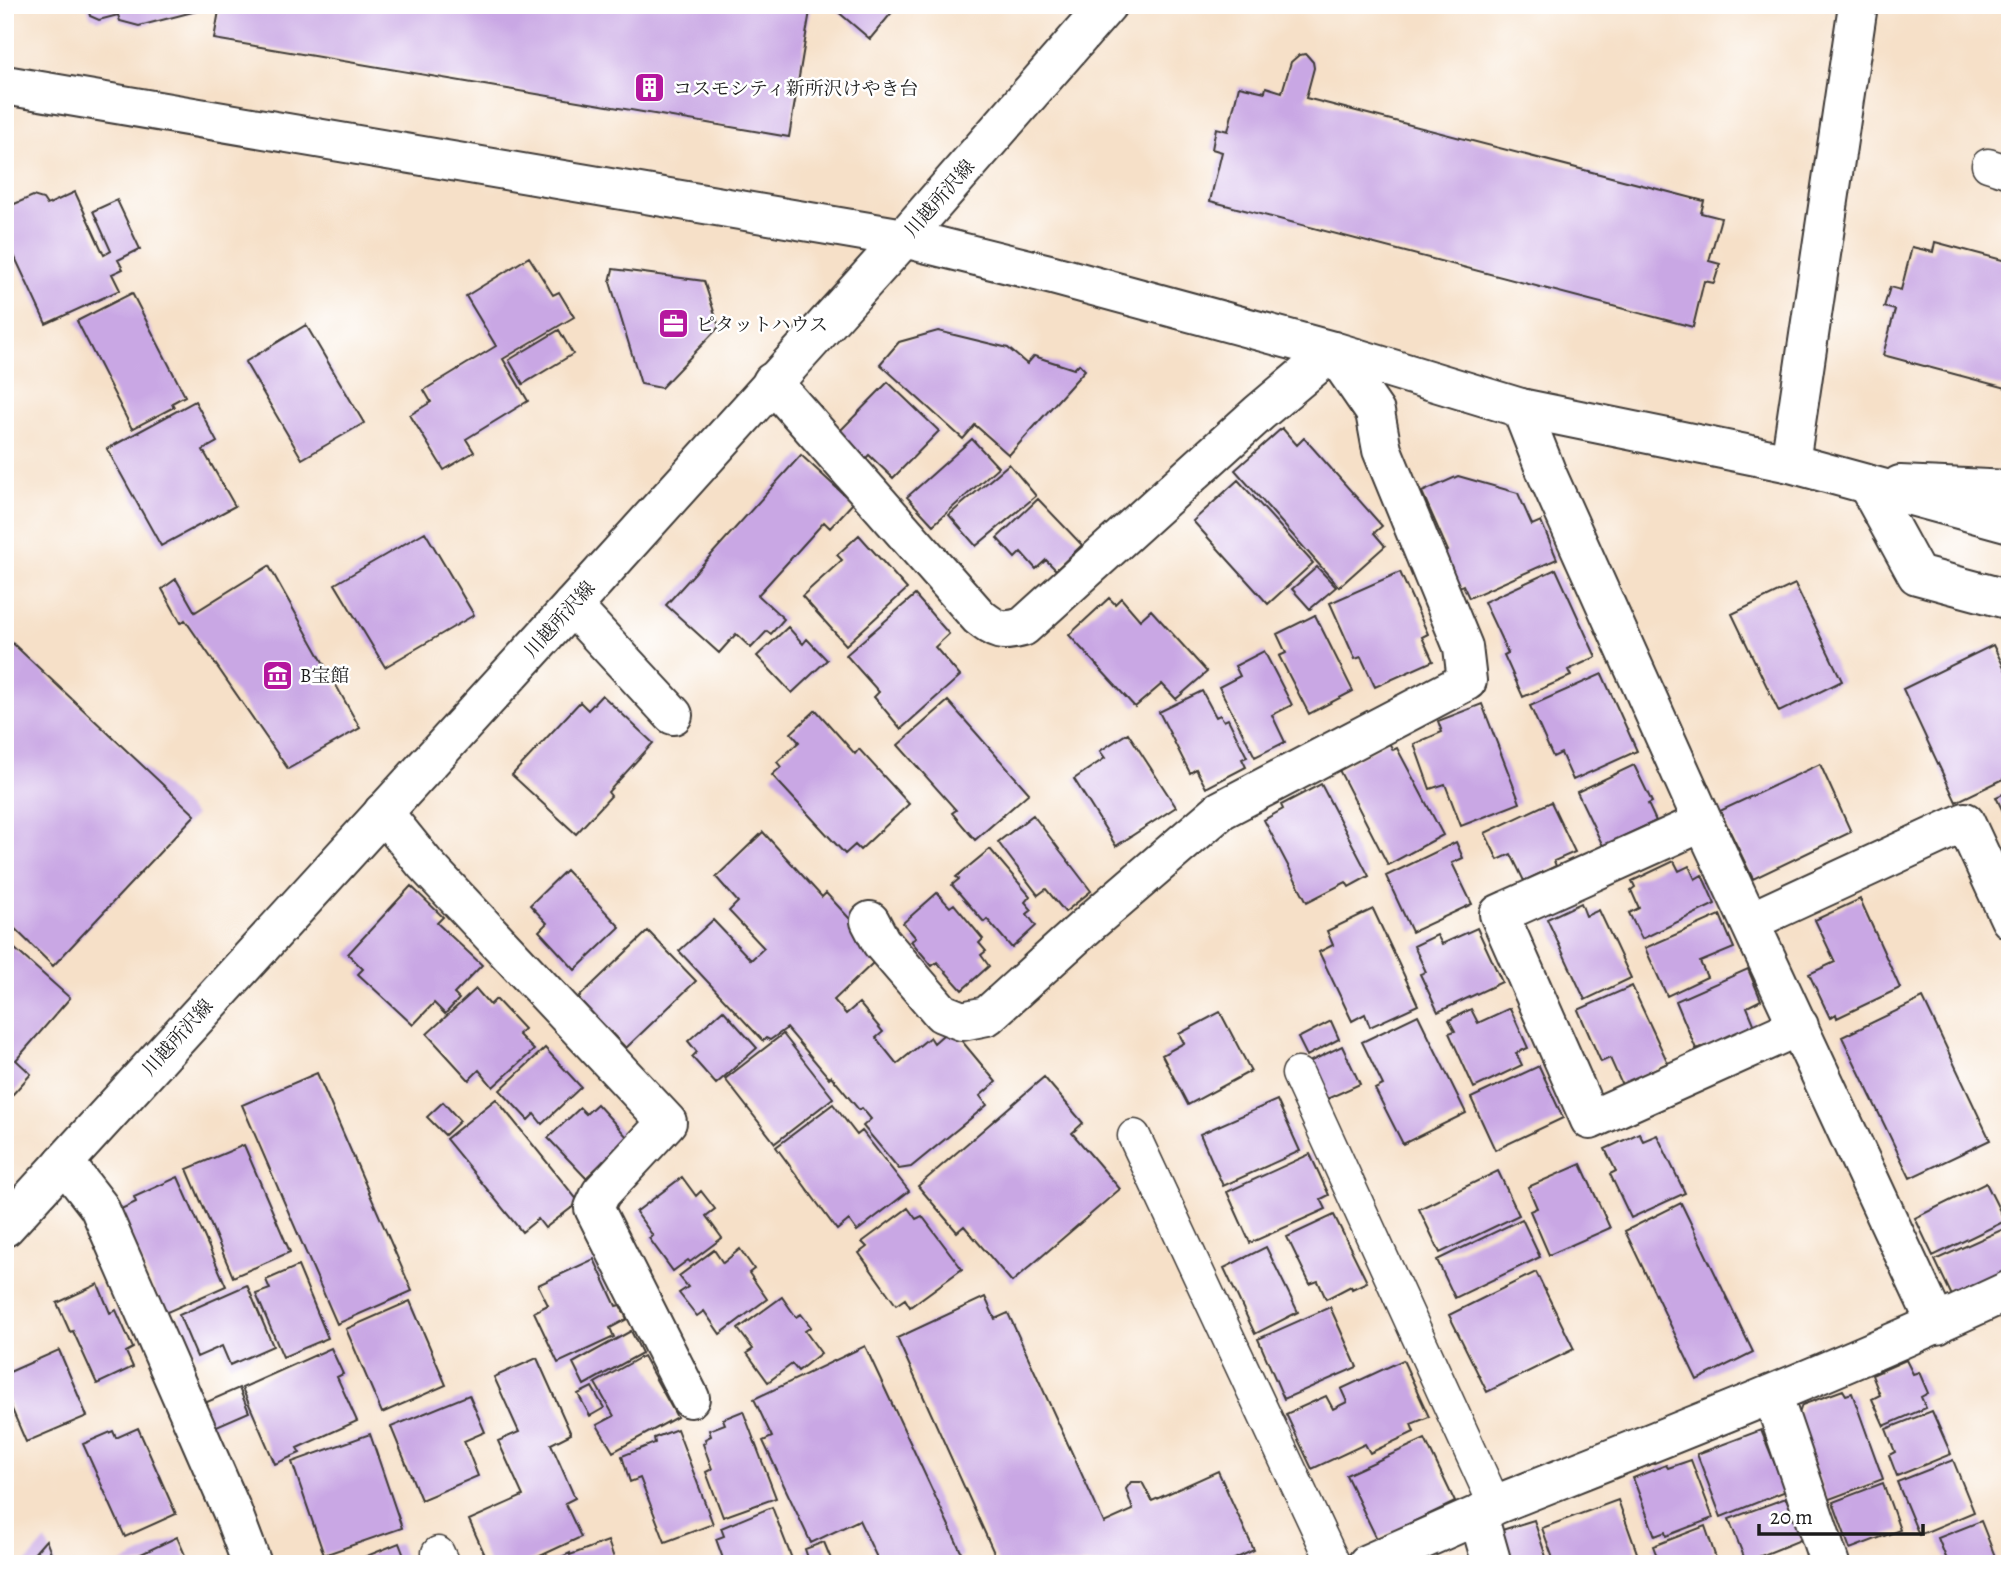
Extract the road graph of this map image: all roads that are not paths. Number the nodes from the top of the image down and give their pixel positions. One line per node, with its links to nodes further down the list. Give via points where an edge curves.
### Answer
1 (1107, 5): 4 (street, 川越所沢線)
2 (1857, 5): 8 (street)
3 (5, 85): 4 (street)
4 (904, 238): 5 (street); 6 (street, 川越所沢線)
5 (1333, 351): 6 (street, via 1023,627 1005,632 979,617); 7 (street); 18 (street, via 1375,412 1382,450 1463,647 1467,681 1221,810 987,1016 962,1021 942,1013 881,942)
6 (772, 382): 13 (street, 川越所沢線)
7 (1521, 408): 8 (street); 16 (street)
8 (1790, 463): 9 (street)
9 (1867, 484): 10 (street); 11 (street); 12 (street, via 1917,575)
10 (2010, 490)
11 (2010, 523)
12 (2010, 600)
13 (572, 606): 14 (street); 15 (street, 川越所沢線)
14 (673, 715)
15 (383, 812): 23 (street, 川越所沢線); 28 (street, via 425,864 667,1122 601,1193 594,1208)
16 (1703, 822): 19 (street); 20 (street, via 1499,914 1590,1120)
17 (2010, 919): 19 (street, via 1965,822)
18 (870, 921)
19 (1751, 921): 20 (street)
20 (1799, 1026): 26 (street)
21 (1298, 1074): 29 (lane)
22 (1134, 1136): 31 (lane)
23 (64, 1162): 24 (street, 川越所沢線); 30 (street, via 99,1207)
24 (5, 1227)
25 (2010, 1290): 26 (street)
26 (1937, 1325): 27 (street)
27 (1772, 1394): 29 (street); 34 (street)
28 (690, 1398)
29 (1487, 1510): 32 (street); 33 (street)
30 (252, 1564)
31 (1334, 1564)
32 (1367, 1564)
33 (1492, 1564)
34 (1830, 1564)

